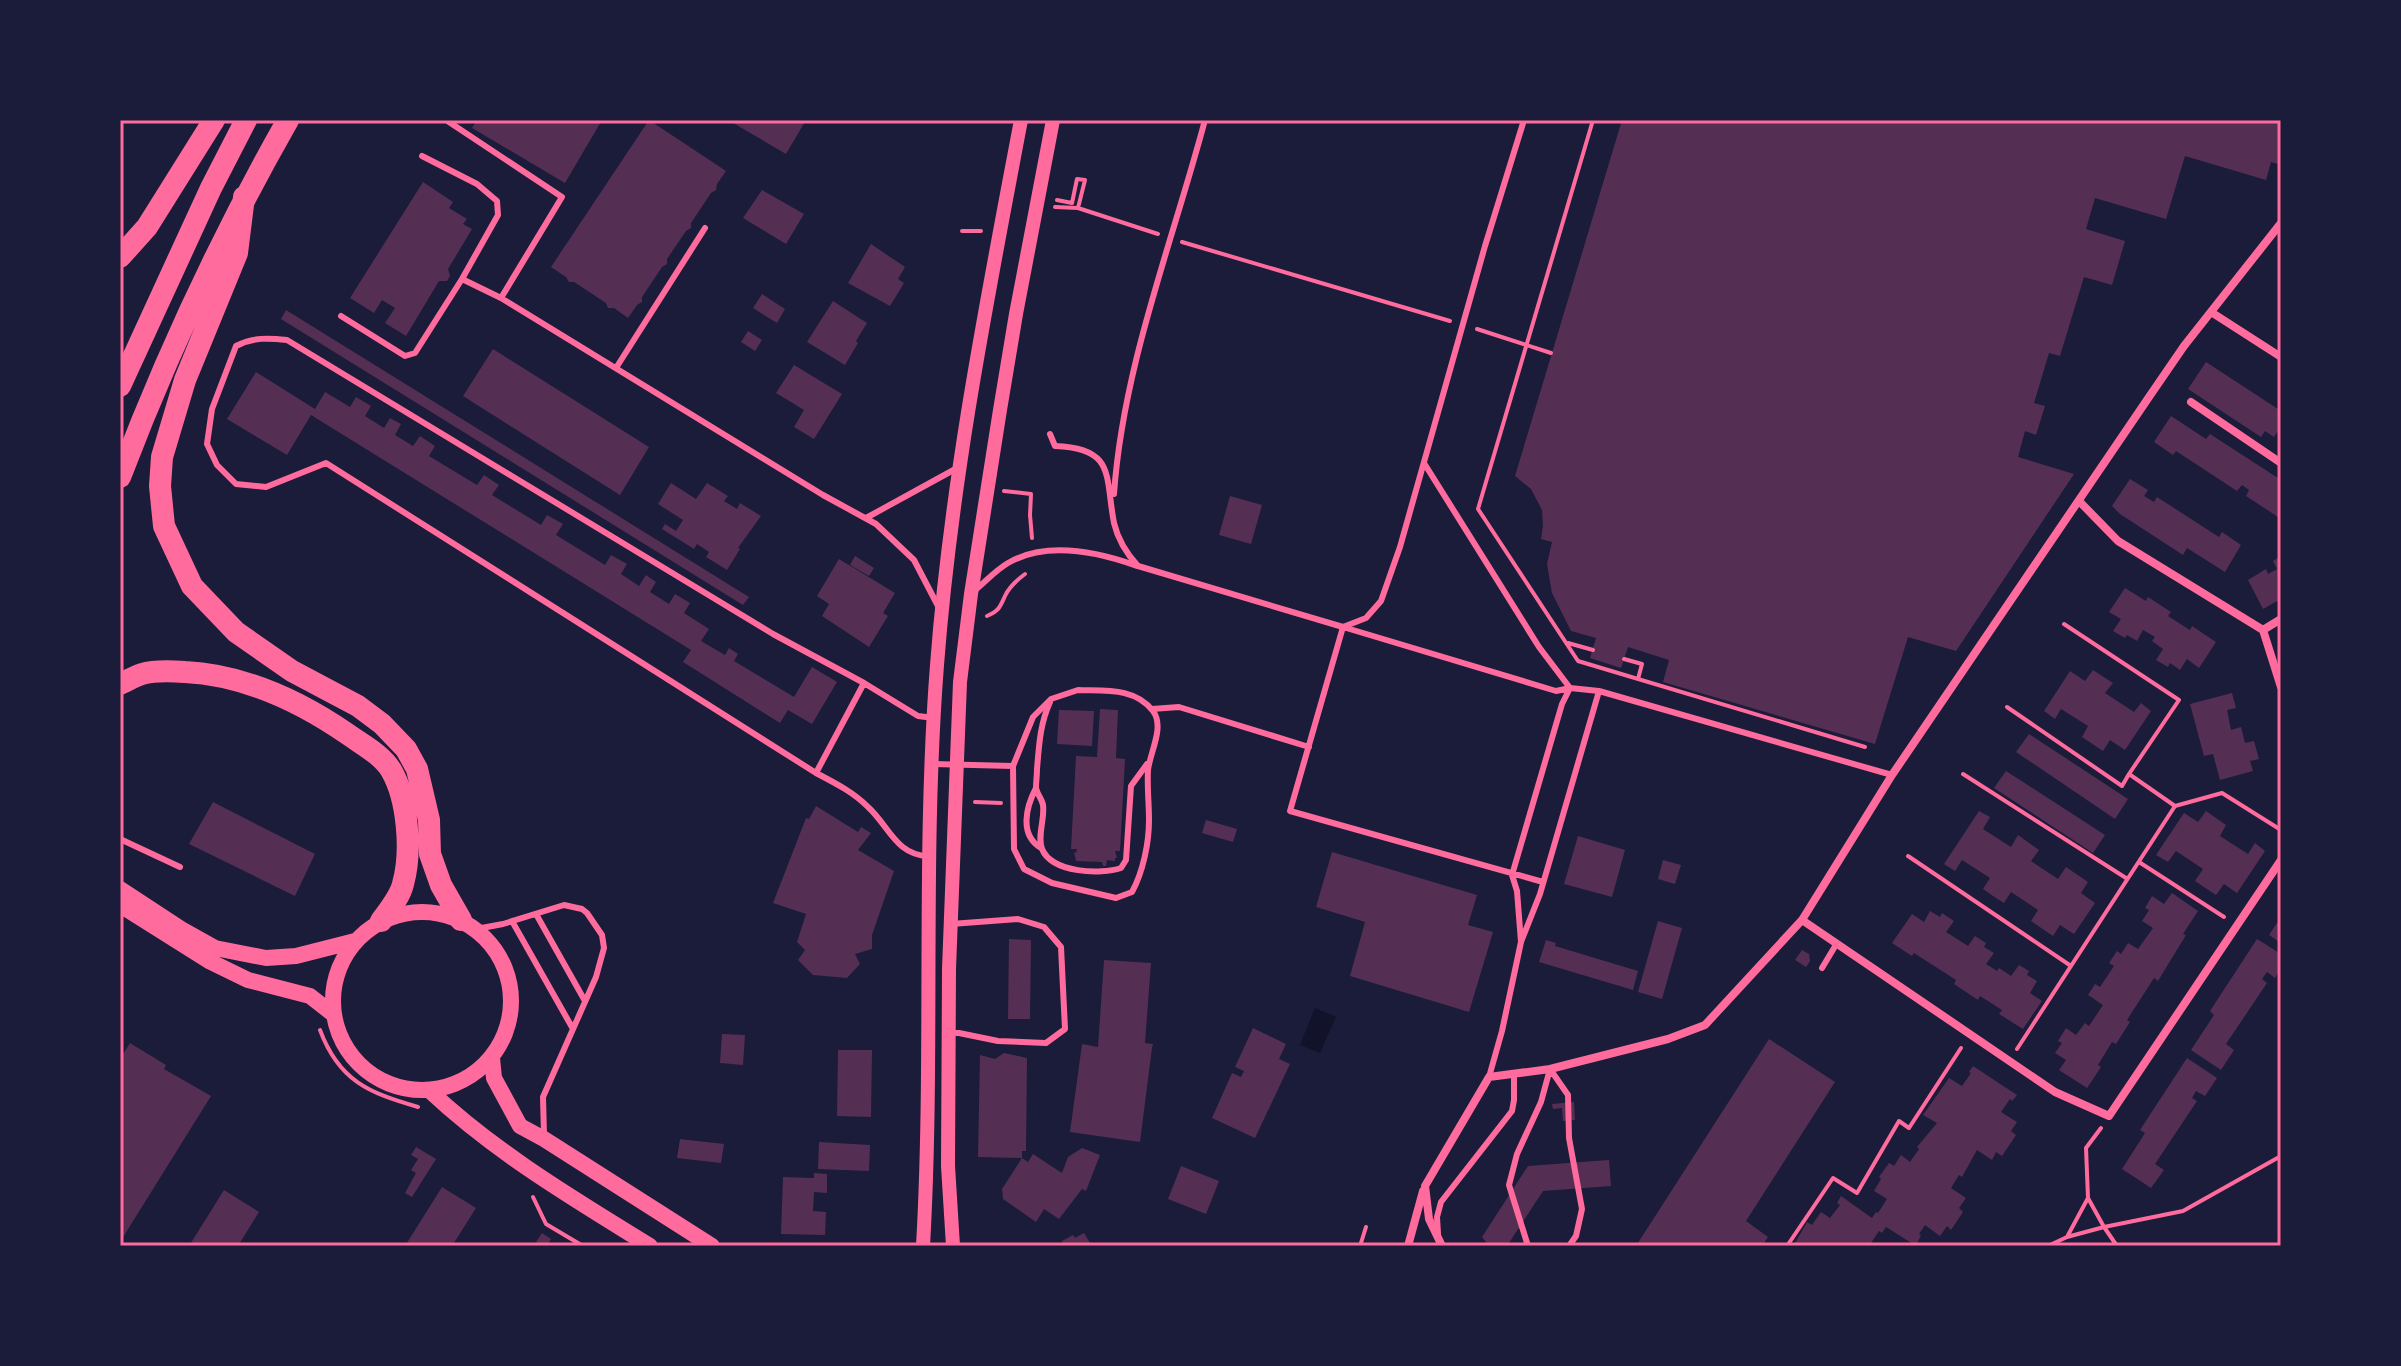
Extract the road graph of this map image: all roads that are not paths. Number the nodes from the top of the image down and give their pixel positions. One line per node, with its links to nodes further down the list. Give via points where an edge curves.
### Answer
1 (214, 120): 13 (highway, via 147,227)
2 (246, 120): 20 (highway)
3 (288, 120): 10 (highway)
4 (446, 120): 15 (lane, via 562,197)
5 (1021, 120): 25 (street)
6 (1053, 120): 31 (street)
7 (1205, 120): 28 (lane, via 1129,388)
8 (1524, 120): 23 (lane)
9 (422, 156): 14 (lane, via 477,184 497,201 498,215)
10 (244, 197): 26 (highway); 65 (highway, via 237,253 185,380 162,457 164,526 192,586 236,632 292,671 358,706 406,749 417,769 429,820 430,854 441,885)
11 (2281, 223): 16 (street)
12 (705, 228): 19 (lane)
13 (120, 257)
14 (462, 279): 15 (lane); 17 (lane, via 415,353 405,356)
15 (501, 298): 19 (lane)
16 (2211, 312): 18 (street); 27 (street)
17 (341, 316)
18 (2281, 357)
19 (616, 368): 29 (lane)
20 (120, 386)
21 (2191, 402): 24 (street)
22 (1050, 434): 28 (lane, via 1055,446 1086,452 1106,469)
23 (1424, 463): 34 (lane, via 1381,601 1366,618); 39 (lane)
24 (2281, 463)
25 (959, 467): 29 (lane); 32 (street)
26 (120, 477)
27 (2079, 501): 35 (street, via 2118,541); 50 (street)
28 (1113, 510): 30 (lane, via 1121,543)
29 (866, 518): 32 (lane, via 914,560)
30 (1138, 566): 31 (lane, via 1069,550 1034,553 1008,563); 34 (lane)
31 (971, 594): 47 (street)
32 (942, 613): 43 (street)
33 (2281, 619): 35 (street)
34 (1343, 627): 39 (lane, via 1556,691); 44 (lane)
35 (2263, 630): 38 (street)
36 (864, 683): 43 (lane, via 918,716); 49 (lane); 49 (lane, via 773,634 287,340 247,340 236,346 212,409 207,444 217,465 236,484 266,487 326,463)
37 (120, 684): 63 (highway, via 145,673 227,676 323,717 374,752 390,769 406,818 403,885)
38 (2281, 687)
39 (1570, 688): 40 (lane); 57 (lane)
40 (1599, 691): 50 (lane); 58 (lane)
41 (1051, 699): 42 (lane, via 1078,690 1115,691); 48 (lane, via 1033,717); 51 (lane, via 1040,732)
42 (1152, 709): 44 (lane, via 1179,707); 45 (lane, via 1158,719)
43 (934, 718): 46 (street)
44 (1309, 747): 57 (lane, via 1290,811)
45 (1149, 761): 48 (lane, via 1149,824 1139,879 1132,892 1116,898 1052,883 1024,869 1014,849); 53 (lane, via 1131,786 1121,868 1064,867)
46 (933, 764): 47 (lane); 54 (street)
47 (956, 765): 48 (lane); 66 (street)
48 (1013, 766)
49 (816, 773): 54 (lane, via 870,808 914,856)
50 (1892, 775): 62 (street)
51 (1036, 788): 53 (lane, via 1043,807); 53 (lane, via 1029,802 1027,834)
52 (120, 839): 56 (lane)
53 (1041, 848)
54 (931, 856): 85 (street)
55 (2281, 860): 69 (street, via 2109,1116 2055,1092)
56 (180, 867)
57 (1512, 875): 58 (lane); 68 (lane)
58 (1543, 882): 68 (lane)
59 (120, 889): 67 (main road, via 215,948 266,958)
60 (120, 905): 72 (main road, via 209,961 248,980 310,996)
61 (536, 914): 64 (lane); 71 (lane); 71 (lane, via 564,905 582,909 602,935 604,948)
62 (1802, 920): 69 (street); 76 (street, via 1705,1025)
63 (381, 921): 65 (main road, via 407,912 434,912); 67 (main road)
64 (512, 921): 65 (lane); 73 (lane)
65 (468, 924): 75 (main road, via 493,946 511,990 511,1014)
66 (950, 924): 74 (street); 74 (lane, via 1018,919 1044,927 1061,947 1065,1029 1046,1043)
67 (355, 941): 72 (main road, via 340,965)
68 (1521, 942): 78 (lane)
69 (1837, 943): 70 (lane)
70 (1822, 968)
71 (585, 1001): 73 (lane)
72 (333, 1014): 79 (main road, via 347,1051 369,1074 398,1088)
73 (573, 1029): 80 (lane, via 543,1097)
74 (949, 1033): 86 (street)
75 (492, 1058): 79 (main road, via 473,1076); 80 (main road, via 494,1078 520,1126)
76 (1550, 1069): 77 (street); 88 (lane, via 1509,1185); 89 (lane, via 1568,1095 1569,1138 1582,1209)
77 (1514, 1073): 78 (street); 82 (lane, via 1512,1111 1441,1202)
78 (1489, 1077): 81 (street)
79 (430, 1091): 83 (main road, via 506,1155)
80 (544, 1139): 84 (main road)
81 (1425, 1186): 82 (street, via 1429,1219); 87 (street)
82 (1440, 1242)
83 (650, 1246)
84 (712, 1246)
85 (923, 1246)
86 (953, 1246)
87 (1408, 1246)
88 (1528, 1246)
89 (1569, 1246)

